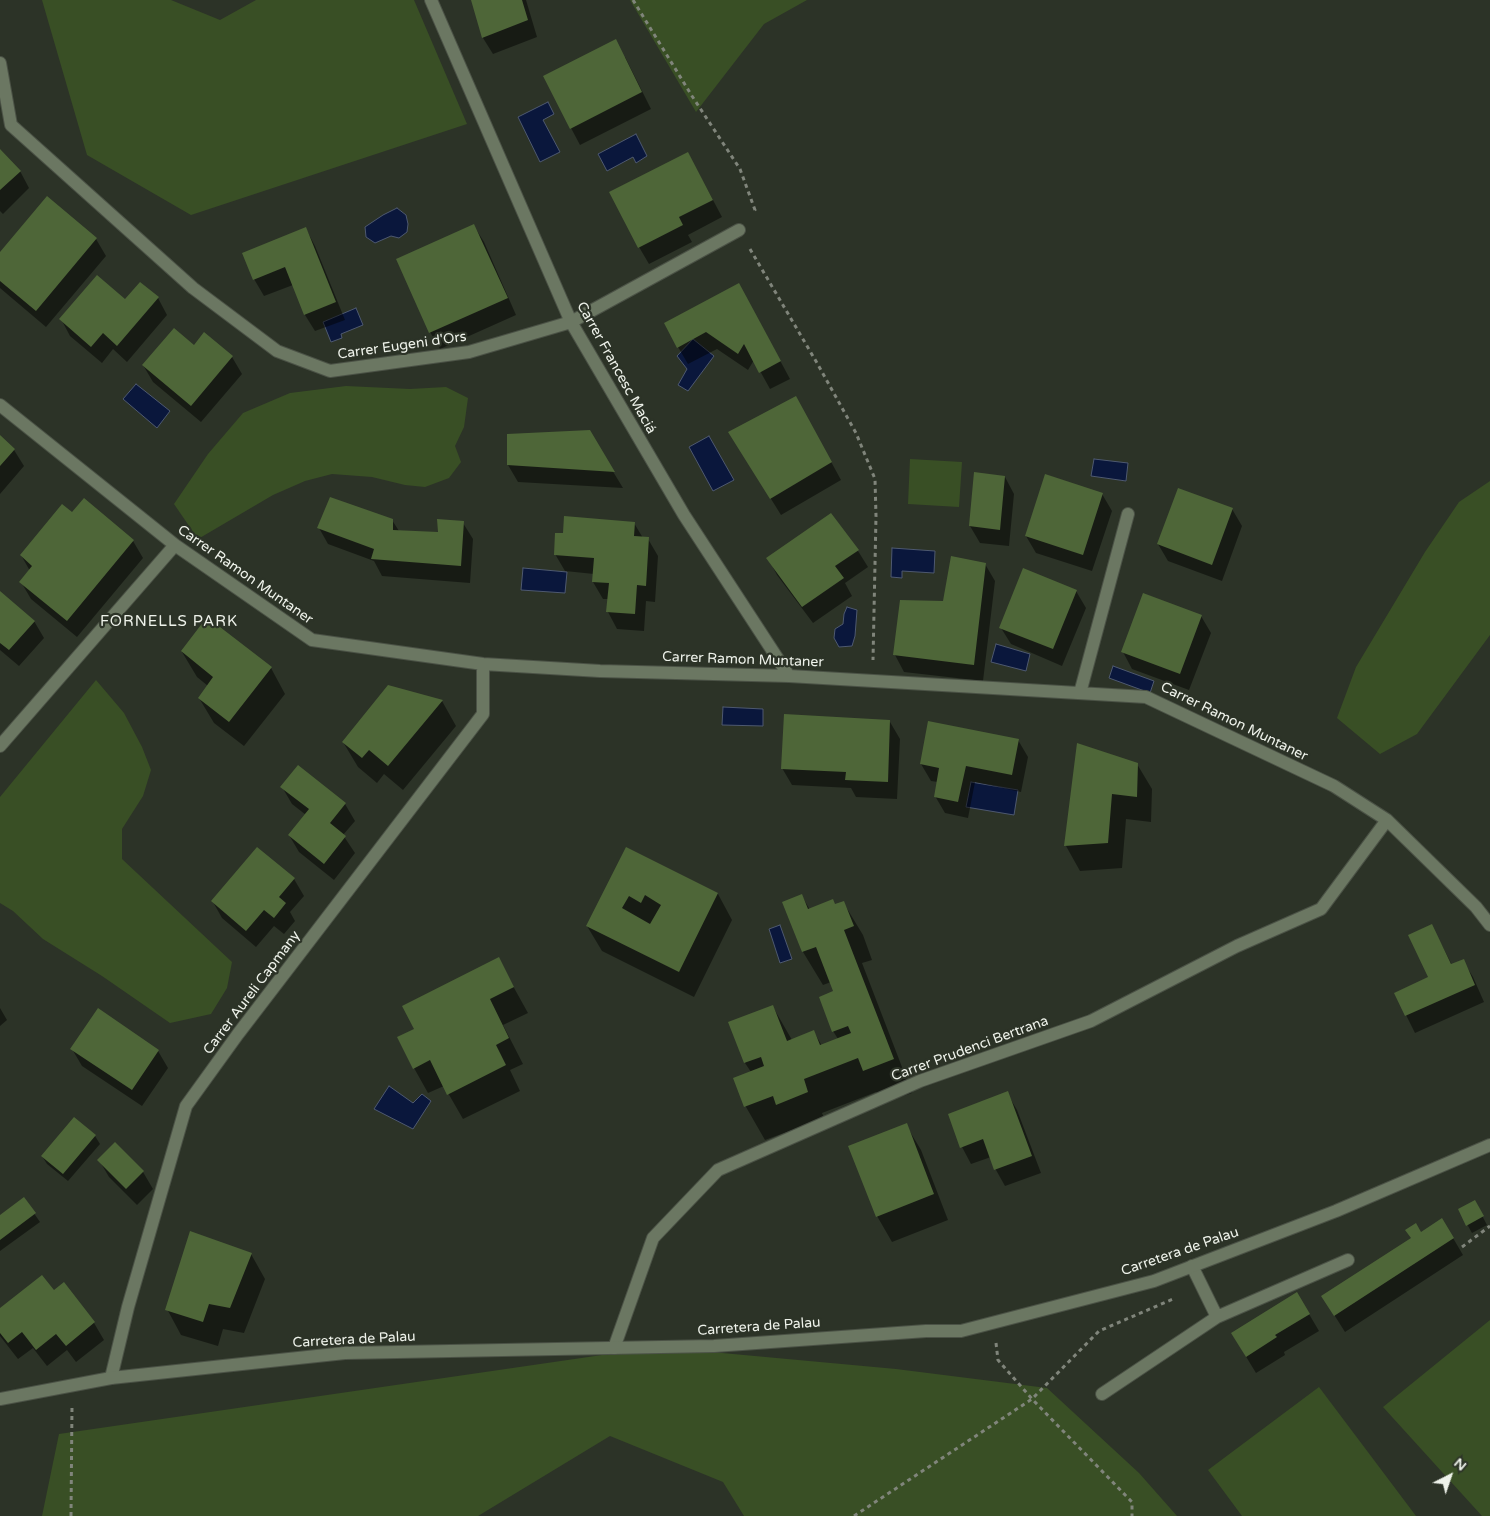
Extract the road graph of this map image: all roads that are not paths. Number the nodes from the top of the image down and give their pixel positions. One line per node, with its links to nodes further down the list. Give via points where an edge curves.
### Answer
1 (431, 0): 4 (street, Carrer Francesc Maciá)
2 (0, 63): 4 (street, Carrer Eugeni d'Ors, via 11,125 192,288 277,351 330,371 469,352)
3 (739, 230): 4 (street, Carrer Eugeni d'Ors)
4 (571, 322): 9 (street, Carrer Francesc Maciá, via 684,515)
5 (0, 405): 7 (street, Carrer Ramon Muntaner)
6 (1128, 514): 10 (street)
7 (175, 545): 8 (street, Carrer Ramon Muntaner, via 312,640); 11 (street)
8 (484, 664): 9 (street, Carrer Ramon Muntaner); 19 (street, Carrer Aureli Capmany, via 483,714 186,1106)
9 (789, 676): 10 (street, Carrer Ramon Muntaner)
10 (1080, 693): 12 (street, Carrer Ramon Muntaner, via 1146,696 1334,786)
11 (0, 746)
12 (1387, 820): 13 (street, Carrer Ramon Muntaner, via 1476,907); 18 (street, Carrer Prudenci Bertrana, via 1321,910 1236,946 1091,1021 920,1081 718,1170 653,1238)
13 (1490, 926)
14 (1490, 1145): 16 (street, Carretera de Palau, via 1336,1211)
15 (1348, 1260): 17 (street)
16 (1192, 1266): 17 (street); 18 (street, Carretera de Palau, via 1154,1281 961,1330 714,1346)
17 (1217, 1317): 20 (street)
18 (614, 1348): 19 (street, Carretera de Palau, via 345,1353)
19 (111, 1378): 21 (street, Carretera de Palau)
20 (1102, 1394)
21 (0, 1399)

